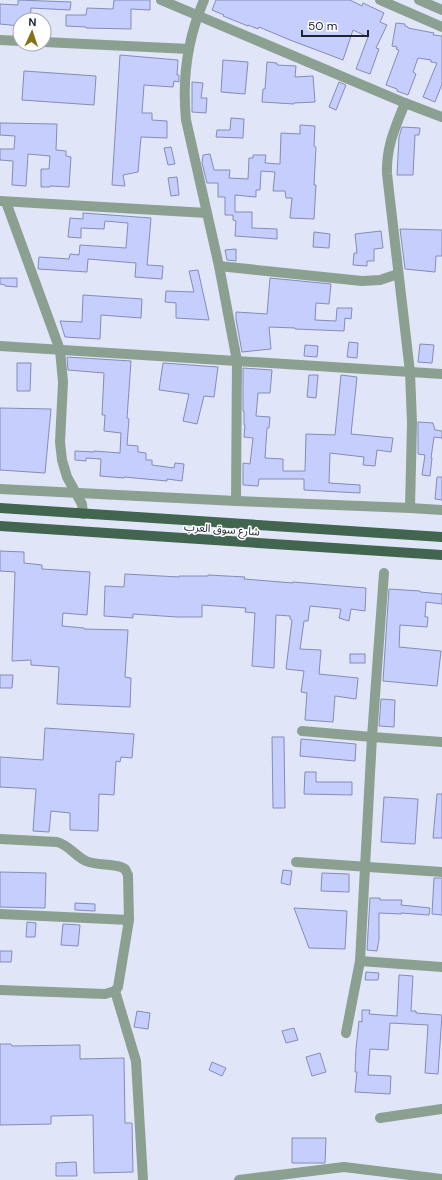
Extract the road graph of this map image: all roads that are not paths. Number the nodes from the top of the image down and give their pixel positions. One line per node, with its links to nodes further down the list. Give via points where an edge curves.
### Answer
1 (161, 0): 6 (street)
2 (204, 0): 6 (street)
3 (380, 0): 7 (street)
4 (419, 0): 5 (street)
5 (435, 5)
6 (198, 16): 11 (street); 12 (street)
7 (442, 27)
8 (0, 40): 9 (street)
9 (12, 41)
10 (52, 42): 11 (street)
11 (189, 49): 15 (street, via 184,102)
12 (405, 103): 13 (street); 17 (street, via 391,139 386,166)
13 (442, 117)
14 (3, 202): 15 (street); 19 (street)
15 (207, 213): 16 (street)
16 (219, 266): 17 (street, via 362,281 380,280); 20 (street)
17 (398, 274): 21 (street)
18 (0, 346): 19 (street)
19 (60, 350): 20 (street); 24 (street, via 64,382 61,451 65,472)
20 (237, 361): 21 (street); 25 (street)
21 (410, 372): 22 (street); 27 (street)
22 (442, 374)
23 (0, 489): 24 (street)
24 (75, 492): 25 (street); 29 (street, via 82,504)
25 (236, 501): 27 (street)
26 (0, 508): 29 (main road)
27 (410, 508): 28 (street)
28 (442, 510)
29 (83, 514): 31 (main road)
30 (0, 526): 32 (main road, شارع سوق العرب)
31 (442, 537)
32 (442, 555)
33 (384, 573): 35 (street)
34 (302, 730): 35 (street)
35 (372, 737): 36 (street); 39 (street)
36 (442, 742)
37 (0, 839): 42 (street, via 62,843 87,862 125,869 128,875)
38 (296, 862): 39 (street)
39 (365, 866): 40 (street); 43 (street)
40 (442, 872)
41 (0, 914): 42 (street)
42 (129, 920): 46 (street, via 118,987)
43 (360, 961): 44 (street); 47 (street)
44 (442, 966)
45 (0, 990): 46 (street, via 105,994)
46 (115, 991): 52 (street, via 136,1061)
47 (346, 1033)
48 (442, 1109): 49 (street)
49 (380, 1118)
50 (295, 1177): 51 (street, via 344,1167); 53 (street)
51 (442, 1179)
52 (143, 1180)
53 (239, 1180)

